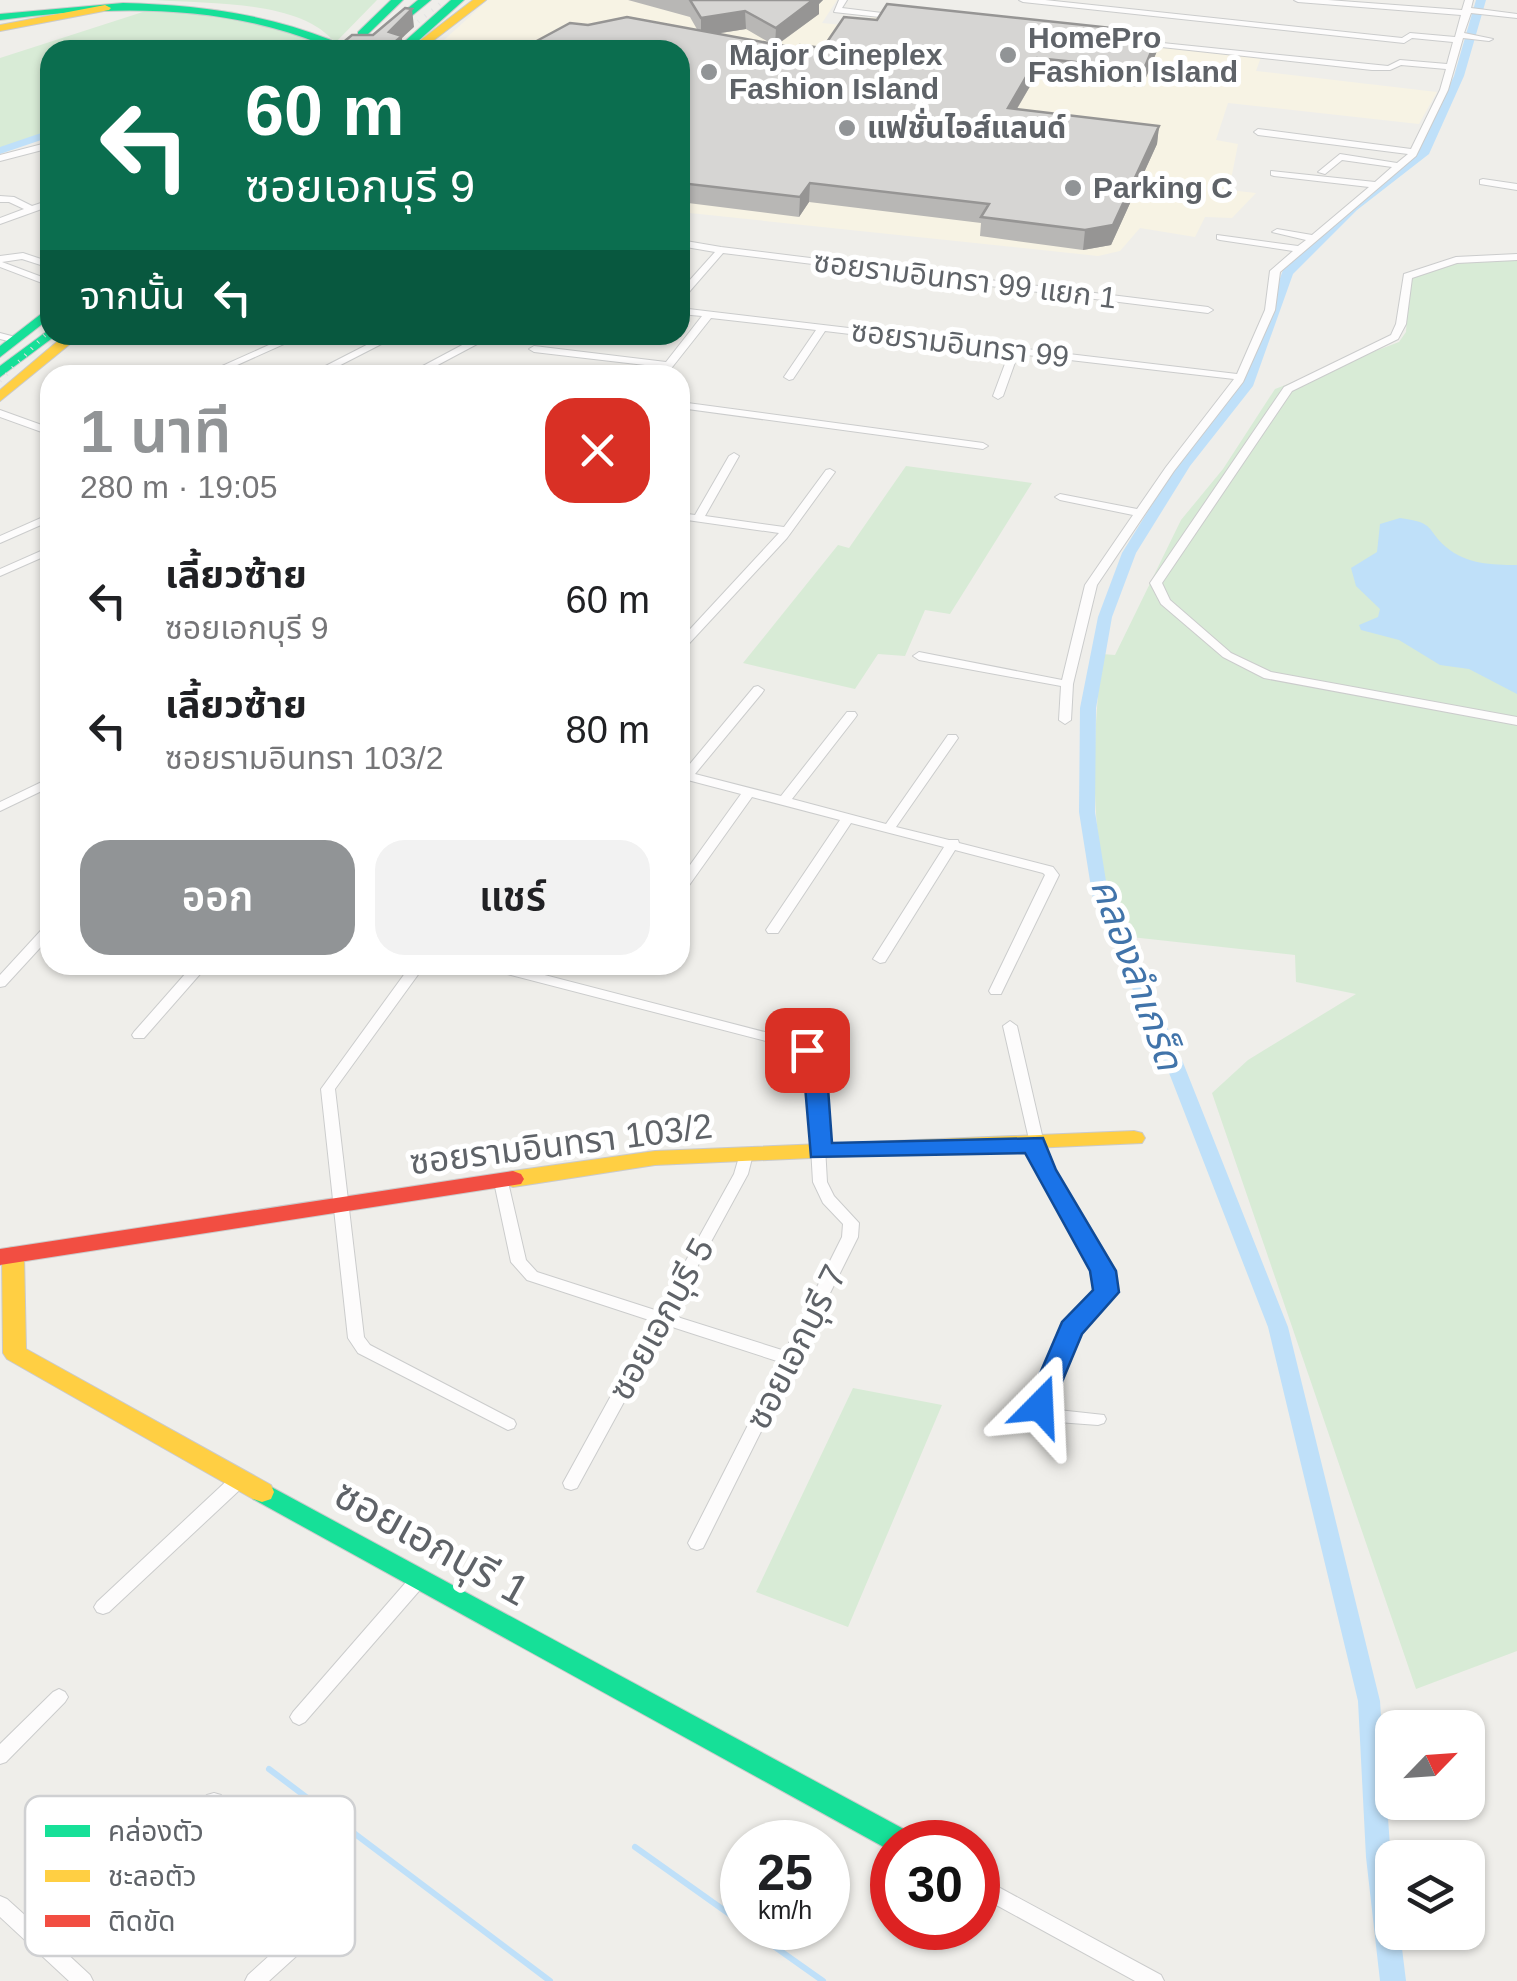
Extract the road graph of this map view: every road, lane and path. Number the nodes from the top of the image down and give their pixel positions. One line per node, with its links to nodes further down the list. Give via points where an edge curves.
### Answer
1 (10, 0): 10 (main road)
2 (60, 0): 13 (main road)
3 (397, 0): 20 (main road)
4 (426, 0): 21 (main road)
5 (458, 0): 22 (main road)
6 (480, 0): 23 (main road)
7 (843, 0): 15 (street, via 840,11)
8 (1023, 0): 17 (street, via 1404,41 1410,35)
9 (1298, 0): 12 (street)
10 (0, 2)
11 (166, 3): 13 (main road, via 82,4); 16 (main road); 19 (main road, via 275,10 319,32)
12 (1469, 8): 14 (street); 17 (street)
13 (0, 15)
14 (1517, 16)
15 (920, 19)
16 (0, 28)
17 (1462, 37): 18 (street); 25 (street)
18 (1484, 38)
19 (322, 40)
20 (359, 40)
21 (376, 40)
22 (412, 40)
23 (427, 40)
24 (1135, 42): 25 (street, via 1372,68 1400,62)
25 (1452, 66): 28 (street)
26 (1258, 132): 28 (street)
27 (40, 147): 29 (street)
28 (1414, 152): 30 (street)
29 (0, 158)
30 (1401, 166): 31 (street, via 1340,157); 34 (street)
31 (1322, 172)
32 (1274, 173): 34 (street)
33 (1483, 182): 35 (street)
34 (1378, 185): 42 (street)
35 (1517, 187)
36 (0, 199): 38 (street)
37 (40, 207): 38 (street)
38 (32, 210): 39 (street)
39 (0, 221)
40 (1277, 232): 42 (street)
41 (1220, 237): 44 (street)
42 (1313, 238): 44 (street)
43 (690, 245): 45 (street)
44 (1298, 249): 75 (street, via 1275,271 1270,310)
45 (721, 250): 50 (street); 51 (street, ซอยรามอินทรา 99 แยก 1)
46 (1517, 256): 99 (street, via 1456,260 1407,276 1395,337 1288,388 1156,583 1165,602 1227,654 1268,675)
47 (0, 262): 48 (street, via 23,256); 49 (street)
48 (40, 262)
49 (40, 279)
50 (690, 286)
51 (1208, 310)
52 (690, 313): 53 (street, ซอยรามอินทรา 99)
53 (708, 315): 55 (street, ซอยรามอินทรา 99); 57 (street)
54 (40, 317): 60 (main road)
55 (822, 328): 67 (street, ซอยรามอินทรา 99); 74 (street)
56 (690, 334): 57 (street)
57 (693, 334): 58 (street)
58 (690, 338)
59 (40, 341): 73 (main road)
60 (5, 343)
61 (62, 345): 77 (main road)
62 (276, 345): 68 (street)
63 (374, 345): 69 (street)
64 (470, 345): 70 (street)
65 (684, 345): 72 (street)
66 (534, 349): 71 (street)
67 (1015, 350): 75 (street, ซอยรามอินทรา 99); 76 (street)
68 (231, 365)
69 (333, 365)
70 (431, 365)
71 (634, 365)
72 (669, 365)
73 (0, 373)
74 (790, 377)
75 (1240, 377): 85 (street)
76 (998, 396)
77 (0, 398)
78 (690, 406): 81 (street)
79 (0, 413): 80 (street)
80 (40, 428)
81 (983, 446)
82 (734, 456): 87 (street)
83 (830, 472): 89 (street)
84 (1060, 497): 85 (street)
85 (1140, 513): 95 (street, via 1091,585)
86 (690, 517): 87 (street)
87 (698, 518): 89 (street)
88 (40, 523): 90 (street)
89 (787, 531): 93 (street)
90 (0, 540)
91 (40, 554): 92 (street)
92 (0, 572)
93 (690, 636)
94 (918, 656): 95 (street)
95 (1067, 684): 98 (street)
96 (758, 690): 101 (street)
97 (851, 716): 105 (street)
98 (1065, 720)
99 (1517, 721)
100 (952, 738): 108 (street)
101 (690, 769)
102 (690, 778): 104 (street)
103 (40, 787): 106 (street)
104 (748, 792): 105 (street); 110 (street)
105 (784, 801): 107 (street)
106 (0, 807)
107 (848, 818): 108 (street); 111 (street)
108 (889, 828): 109 (street)
109 (953, 843): 113 (street); 118 (street, via 1052,875)
110 (690, 874)
111 (774, 930)
112 (40, 940): 117 (street)
113 (880, 959)
114 (192, 975): 120 (street)
115 (411, 975): 126 (street, via 328,1088)
116 (527, 975): 123 (street, ซอยเอกบุรี 7, via 798,1045 814,1064)
117 (0, 983)
118 (996, 991)
119 (1010, 1026): 122 (street)
120 (140, 1035)
121 (1134, 1138): 122 (main road, ซอยรามอินทรา 103/2)
122 (1034, 1144): 123 (main road, ซอยรามอินทรา 103/2); 130 (street, via 1103,1271 1106,1292 1071,1329 1040,1406 1044,1415)
123 (820, 1152): 124 (main road, ซอยรามอินทรา 103/2); 129 (street, ซอยเอกบุรี 7, via 823,1192 851,1223 850,1237)
124 (746, 1154): 125 (main road, ซอยรามอินทรา 103/2, via 655,1158); 128 (street, ซอยเอกบุรี 5)
125 (501, 1182): 126 (main road, ซอยรามอินทรา 103/2); 128 (street, via 522,1269 549,1285)
126 (341, 1206): 127 (main road, ซอยรามอินทรา 103/2); 131 (street, via 359,1344)
127 (7, 1256): 132 (main road, ซอยเอกบุรี 1, via 18,1358)
128 (662, 1320): 129 (street); 133 (street, ซอยเอกบุรี 5)
129 (790, 1360): 134 (street, ซอยเอกบุรี 7)
130 (1098, 1420)
131 (508, 1424)
132 (240, 1479): 135 (main road, ซอยเอกบุรี 1); 136 (street)
133 (570, 1482)
134 (697, 1543)
135 (420, 1578): 138 (street); 140 (main road, ซอยเอกบุรี 1)
136 (103, 1607)
137 (59, 1697): 139 (street)
138 (299, 1717)
139 (0, 1756)
140 (870, 1826)
141 (1000, 1896): 148 (street)
142 (0, 1905): 143 (street)
143 (25, 1928)
144 (56, 1956): 146 (street)
145 (283, 1956): 147 (street)
146 (83, 1981)
147 (255, 1981)
148 (1154, 1981)

